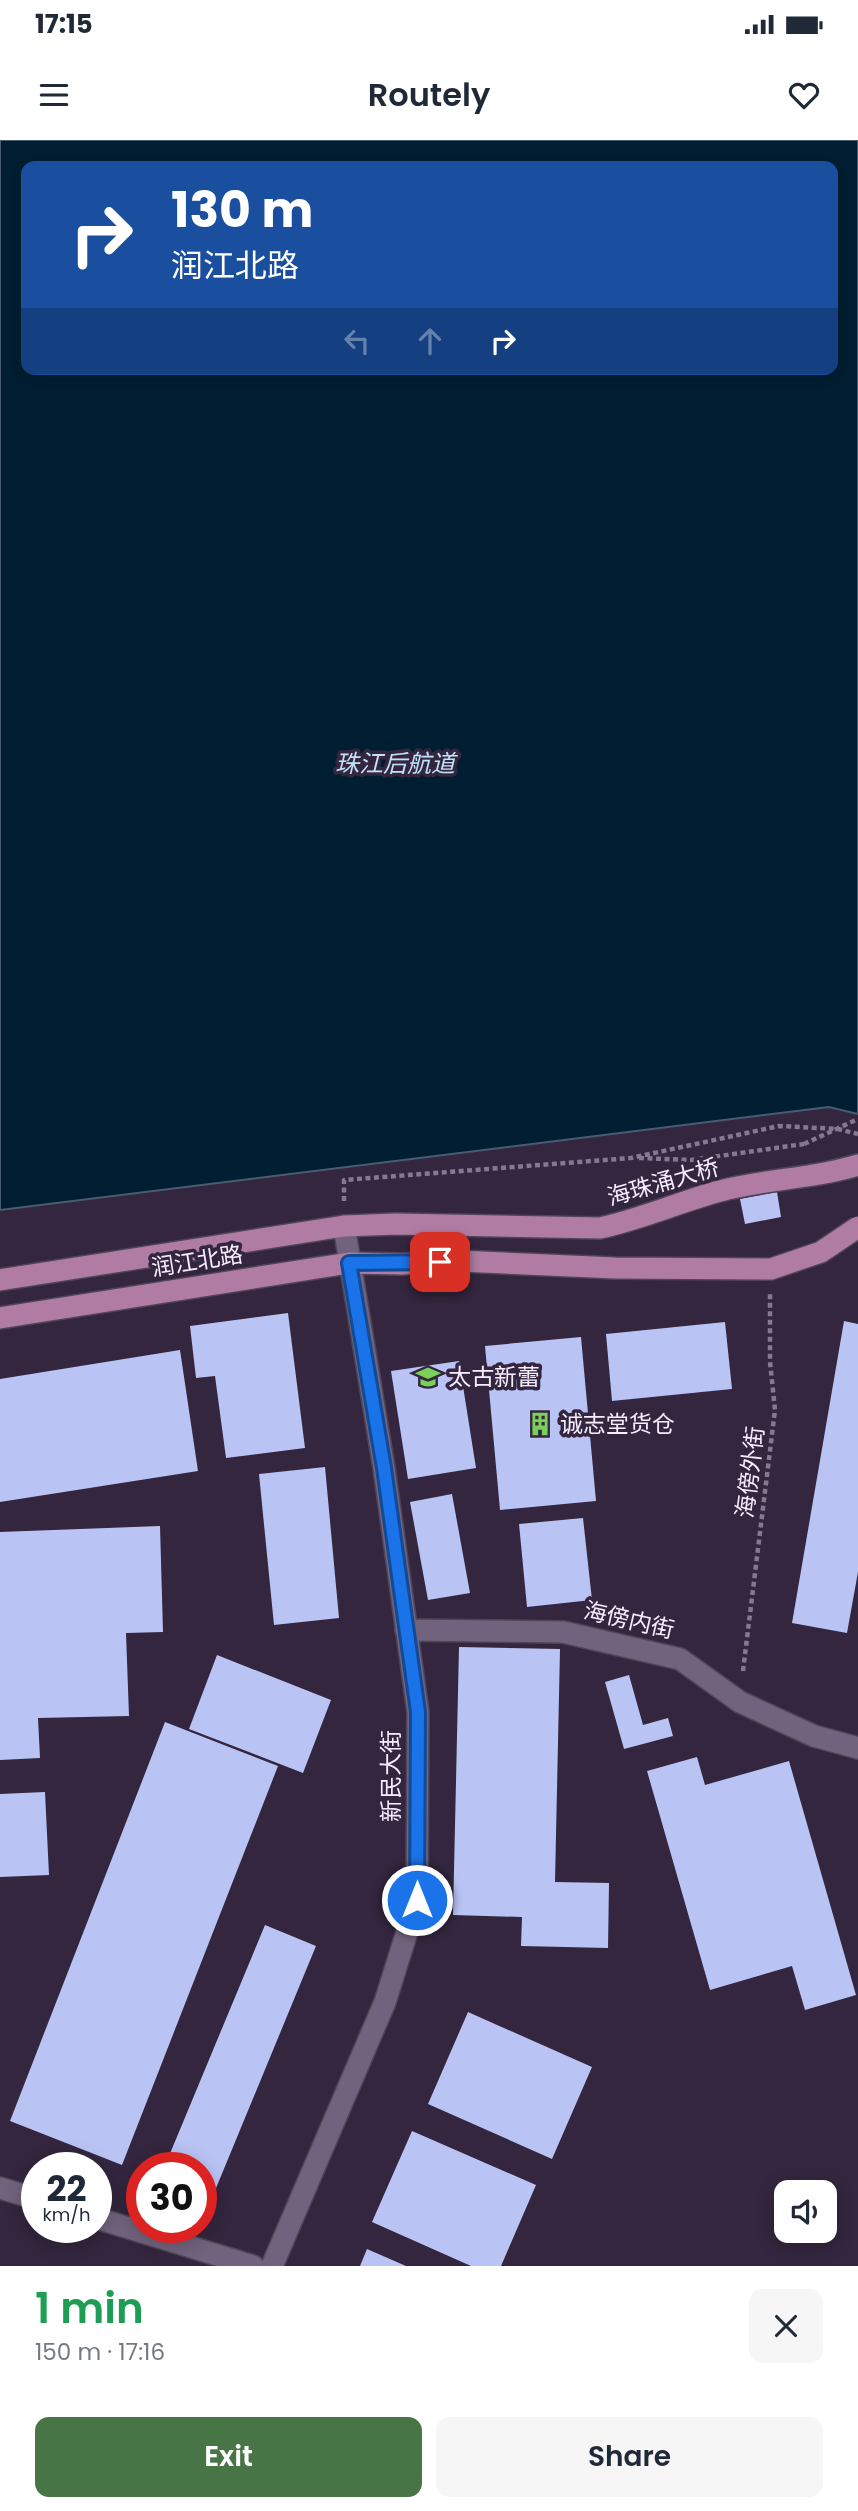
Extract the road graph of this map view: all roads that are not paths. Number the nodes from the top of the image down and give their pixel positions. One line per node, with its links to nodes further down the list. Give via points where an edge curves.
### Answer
1 (858, 1165): 2 (main road, 海珠涌大桥, via 720,1191 600,1228)
2 (396, 1224): 3 (main road, 润江北路)
3 (344, 1226): 5 (street, 新民大街); 6 (main road, 润江北路)
4 (858, 1227): 5 (main road, 润江北路, bridge, via 821,1251 771,1269 460,1261)
5 (349, 1263): 7 (main road, 润江北路); 8 (street, 新民大街)
6 (0, 1280)
7 (0, 1318)
8 (406, 1630): 9 (street, 海傍内街, via 563,1632 680,1659 740,1702 814,1736); 14 (street, 新民大街, via 418,1712 417,1900 385,2002)
9 (858, 1748)
10 (0, 2188): 11 (street)
11 (21, 2194)
12 (112, 2223): 13 (street)
13 (253, 2266)
14 (272, 2266)

